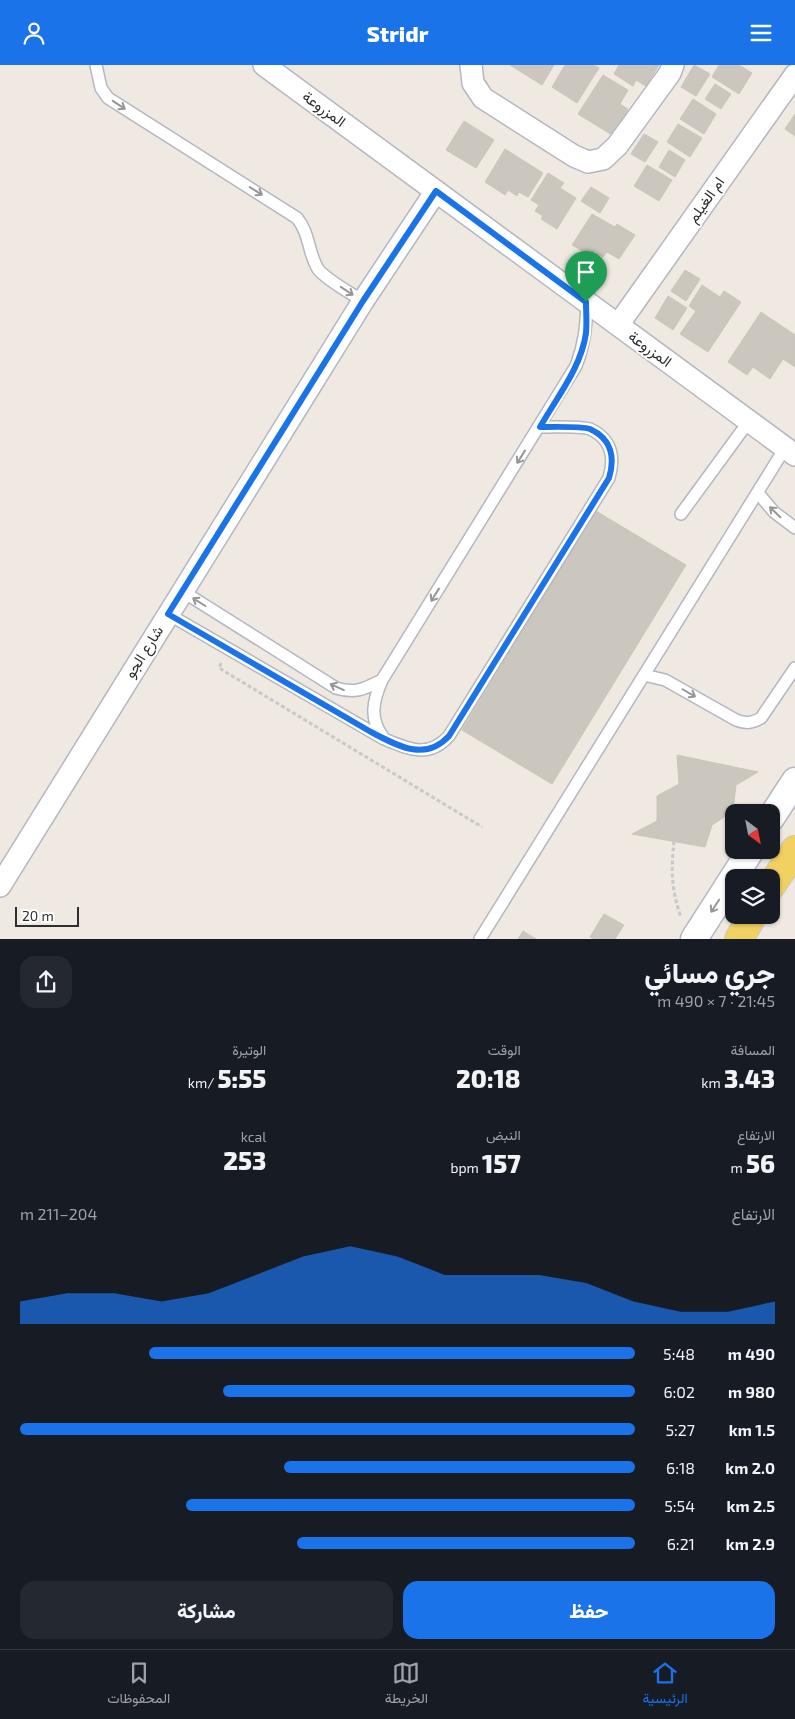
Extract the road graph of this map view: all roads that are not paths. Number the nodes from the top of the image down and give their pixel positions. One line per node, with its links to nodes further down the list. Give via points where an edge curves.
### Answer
1 (96, 65): 7 (lane, one-way to 7, via 101,88 108,98 297,218 307,235 318,269)
2 (264, 65): 6 (street, المزروعة)
3 (471, 65): 4 (street, via 473,83 483,98 574,157 588,162 603,159 617,147)
4 (673, 65)
5 (795, 75): 9 (street, ام الغيلم)
6 (436, 191): 7 (street, شارع الجو); 8 (street, المزروعة)
7 (363, 301): 16 (street, شارع الجو)
8 (586, 302): 9 (street, المزروعة); 11 (lane, via 586,332 576,366)
9 (618, 325): 10 (street, المزروعة)
10 (749, 421): 12 (street, المزروعة); 14 (lane)
11 (540, 427): 20 (lane, one-way to 20); 21 (lane, via 589,429 601,437 612,453 609,478 449,736 442,744 428,750 417,750)
12 (792, 444): 13 (lane)
13 (758, 493): 15 (lane, one-way to 13, via 774,512); 19 (lane)
14 (681, 514)
15 (795, 528)
16 (182, 591): 17 (street, شارع الجو); 20 (lane, one-way to 16, via 352,692 336,688)
17 (168, 614): 21 (lane); 27 (street, شارع الجو)
18 (795, 668): 19 (lane, one-way to 18, via 665,680 736,720 754,723 761,718)
19 (644, 675): 30 (lane)
20 (382, 680): 21 (lane, via 372,709 377,729)
21 (384, 739)
22 (795, 781): 23 (street)
23 (780, 804)
24 (795, 850): 26 (main road)
25 (744, 859): 29 (street, one-way to 29)
26 (780, 872)
27 (0, 886)
28 (748, 924): 31 (main road)
29 (688, 931)
30 (480, 939)
31 (739, 939)

